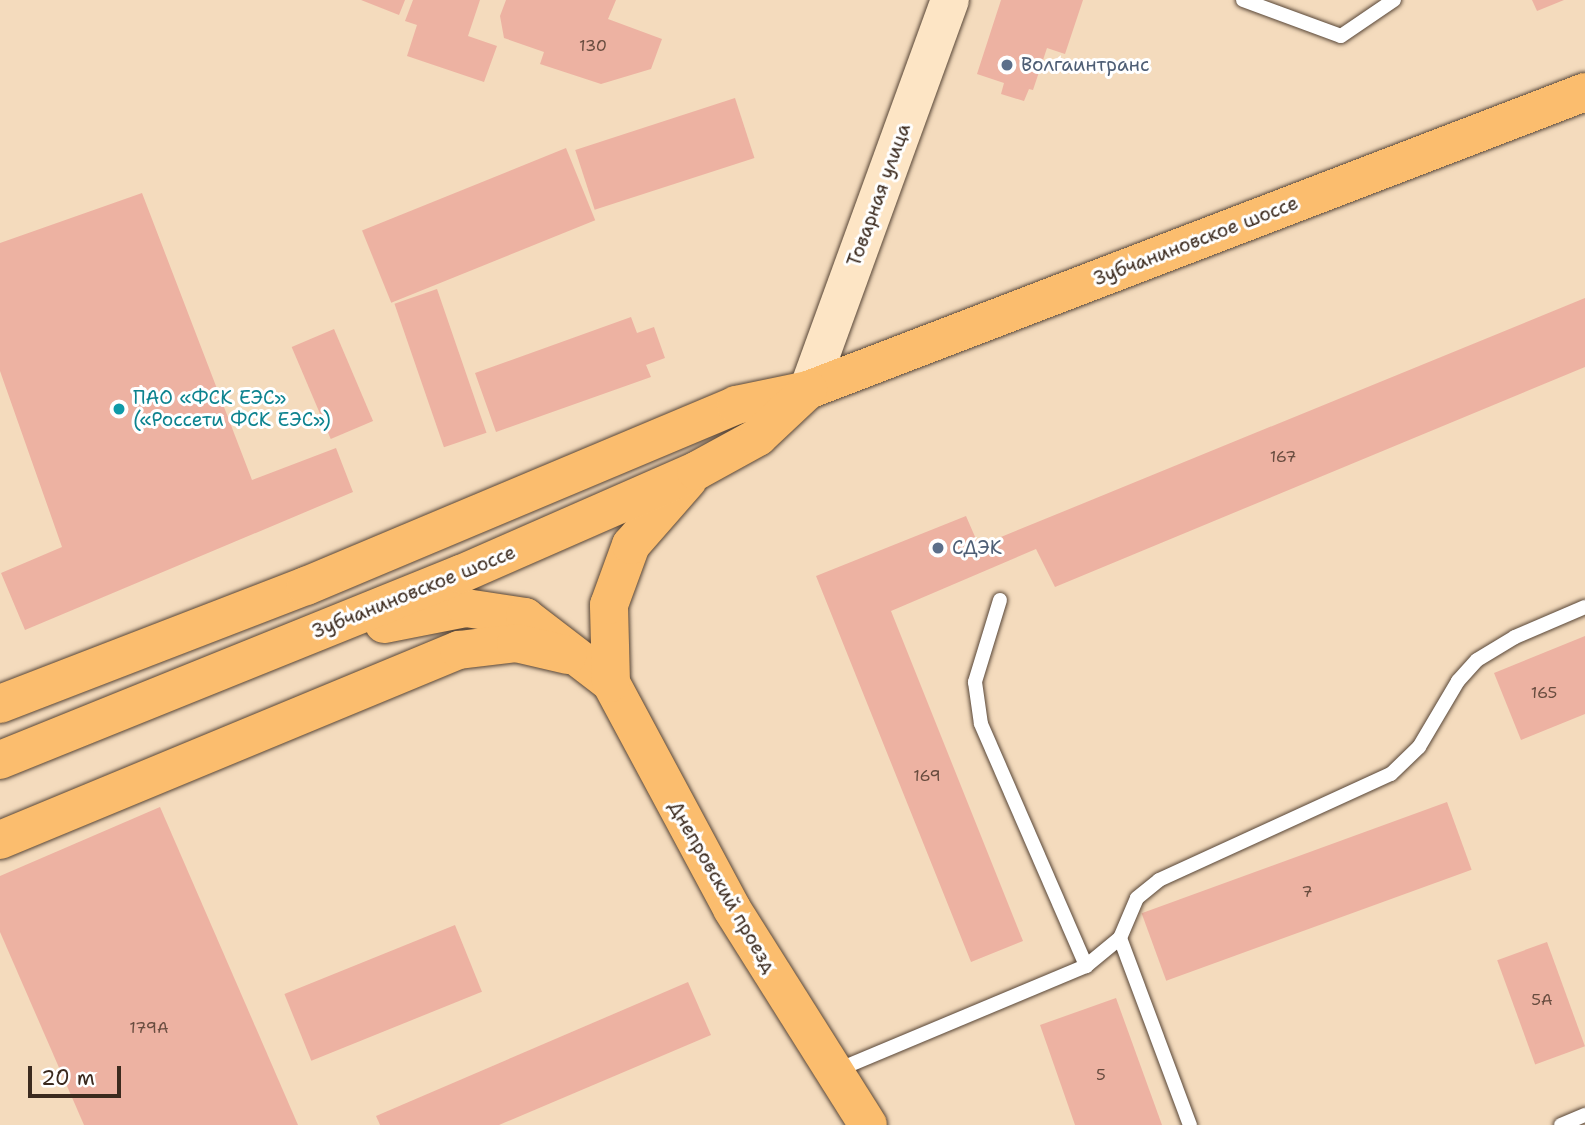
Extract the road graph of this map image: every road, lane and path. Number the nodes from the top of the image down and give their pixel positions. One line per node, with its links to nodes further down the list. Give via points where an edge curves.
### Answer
1 (950, 0): 5 (street, Товарная улица)
2 (1243, 0): 3 (lane, via 1341,36)
3 (1394, 0)
4 (1585, 92): 5 (main road, Зубчаниновское шоссе)
5 (808, 390): 6 (main road, Зубчаниновское шоссе, via 758,437); 7 (main road, Зубчаниновское шоссе, via 736,405)
6 (696, 471): 10 (main road, Зубчаниновское шоссе, via 461,574); 12 (main road, via 631,545 610,605)
7 (306, 586): 10 (main road); 13 (main road, Зубчаниновское шоссе)
8 (1000, 600): 17 (lane, via 975,682 981,724)
9 (1585, 607): 16 (lane, via 1515,637 1477,660 1458,681 1419,747 1391,774 1159,880 1137,898)
10 (269, 650): 11 (main road, Днепровский проезд, via 466,608 525,617); 14 (main road, Зубчаниновское шоссе)
11 (573, 656): 12 (main road, Днепровский проезд); 15 (main road, via 516,643 459,650)
12 (611, 683): 18 (main road, Днепровский проезд, via 732,909)
13 (0, 704)
14 (0, 760)
15 (0, 840)
16 (1120, 938): 17 (lane); 21 (lane)
17 (1086, 966): 18 (lane)
18 (834, 1072): 20 (main road, Днепровский проезд)
19 (1585, 1115): 22 (lane)
20 (868, 1125)
21 (1190, 1125)
22 (1561, 1125)

